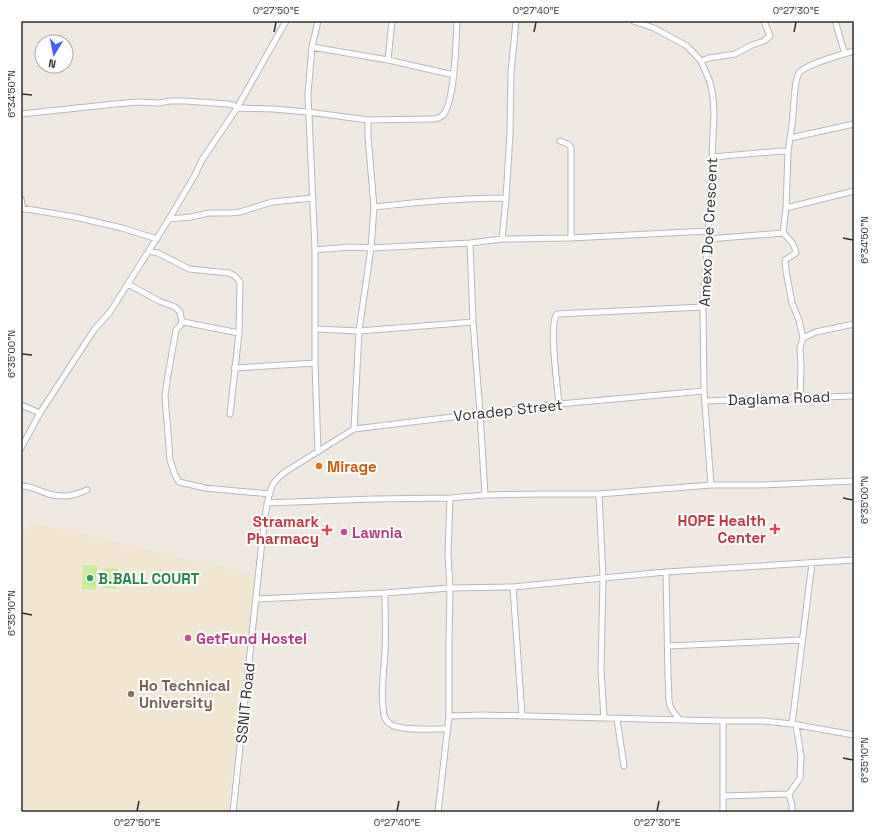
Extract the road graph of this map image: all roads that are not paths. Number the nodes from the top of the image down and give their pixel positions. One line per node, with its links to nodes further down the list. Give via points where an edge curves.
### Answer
1 (286, 21): 17 (street)
2 (318, 21): 11 (street)
3 (392, 21): 14 (street)
4 (457, 21): 16 (street)
5 (516, 21): 29 (street, via 511,72)
6 (633, 21): 10 (street, Amexo Doe Crescent)
7 (657, 21): 10 (street)
8 (764, 21): 15 (street, via 770,36 764,40 735,54)
9 (835, 21): 13 (street)
10 (654, 28): 15 (street, Amexo Doe Crescent, via 687,46)
11 (312, 47): 14 (street); 18 (street)
12 (854, 51): 13 (street)
13 (845, 54): 22 (street, via 805,68 799,74)
14 (388, 60): 16 (street)
15 (700, 61): 25 (street, Amexo Doe Crescent, via 710,82 713,97)
16 (454, 75): 20 (street, via 449,101 444,114 439,118)
17 (237, 108): 18 (street); 19 (street, via 228,104 170,101); 33 (street, via 202,160)
18 (308, 112): 20 (street); 28 (street)
19 (21, 114)
20 (368, 120): 30 (street)
21 (854, 124): 22 (street)
22 (790, 138): 24 (street)
23 (560, 141): 36 (street, via 571,148)
24 (788, 152): 25 (street); 32 (street)
25 (712, 157): 34 (street, Amexo Doe Crescent)
26 (854, 191): 32 (street)
27 (21, 198): 31 (street)
28 (313, 198): 33 (street, via 272,202 240,212 209,213); 42 (street)
29 (506, 198): 30 (street, via 473,198); 38 (street)
30 (374, 207): 41 (street)
31 (22, 208): 37 (street, via 76,217)
32 (786, 208): 35 (street)
33 (169, 219): 37 (street)
34 (708, 231): 36 (street); 39 (street, Amexo Doe Crescent)
35 (783, 233): 39 (street); 52 (street, via 791,241 796,253 785,260 792,303)
36 (571, 238): 38 (street)
37 (157, 239): 43 (street)
38 (502, 239): 40 (street)
39 (708, 239): 45 (street, Amexo Doe Crescent)
40 (470, 243): 41 (street); 46 (street)
41 (371, 248): 42 (street); 50 (street)
42 (315, 250): 49 (street)
43 (149, 252): 44 (street); 51 (street, via 158,253 189,269 229,273 235,276 240,282)
44 (128, 284): 47 (street, via 159,301 175,306 180,312); 61 (street, via 110,312 94,330)
45 (703, 307): 55 (street, Amexo Doe Crescent); 59 (street, via 555,315 554,356)
46 (473, 322): 50 (street); 62 (street)
47 (182, 323): 51 (street); 71 (street, via 176,330 165,396 170,460 175,475 179,482 205,488)
48 (854, 324): 52 (street, via 816,332)
49 (315, 329): 50 (street); 53 (street)
50 (359, 331): 64 (street)
51 (239, 333): 54 (street)
52 (803, 338): 57 (street, via 800,348)
53 (315, 363): 54 (street); 66 (street)
54 (234, 368): 63 (street)
55 (704, 391): 58 (street, Amexo Doe Crescent); 59 (street, Voradep Street)
56 (854, 396): 57 (street, Daglama Road)
57 (800, 398): 58 (street, Daglama Road)
58 (705, 401): 68 (street, Amexo Doe Crescent)
59 (559, 404): 62 (street, Voradep Street)
60 (21, 406): 61 (street)
61 (40, 413): 65 (street)
62 (480, 413): 64 (street, Voradep Street); 73 (street)
63 (230, 414)
64 (354, 429): 66 (street, Voradep Street)
65 (21, 448)
66 (318, 452): 71 (street, SSNIT Road, via 278,478)
67 (854, 481): 68 (street)
68 (712, 485): 72 (street)
69 (21, 486): 70 (street, via 62,496 71,496)
70 (87, 490)
71 (270, 494): 75 (street, SSNIT Road)
72 (598, 494): 73 (street); 79 (street)
73 (485, 495): 74 (street)
74 (450, 498): 75 (street); 81 (street)
75 (268, 503): 83 (street, SSNIT Road)
76 (854, 560): 77 (street)
77 (812, 563): 78 (street); 84 (street)
78 (666, 572): 79 (street); 85 (street)
79 (603, 578): 80 (street); 88 (street, via 601,670)
80 (513, 587): 81 (street); 87 (street)
81 (450, 588): 82 (street); 86 (street)
82 (385, 593): 83 (street); 93 (street, via 383,709 386,718 389,724 398,728)
83 (257, 599): 98 (street, SSNIT Road)
84 (802, 640): 85 (street); 92 (street)
85 (668, 646): 90 (street, via 669,700 672,710)
86 (449, 716): 87 (street); 93 (street)
87 (522, 716): 88 (street)
88 (604, 718): 89 (street)
89 (617, 719): 90 (street); 95 (street)
90 (680, 720): 91 (street)
91 (723, 722): 92 (street, via 764,721); 97 (street)
92 (794, 724): 94 (street); 96 (street, via 801,756 800,778)
93 (448, 729): 99 (street)
94 (854, 735)
95 (624, 766)
96 (789, 794): 97 (street); 101 (street)
97 (723, 796): 100 (street)
98 (233, 812)
99 (438, 812)
100 (723, 812)
101 (792, 812)

